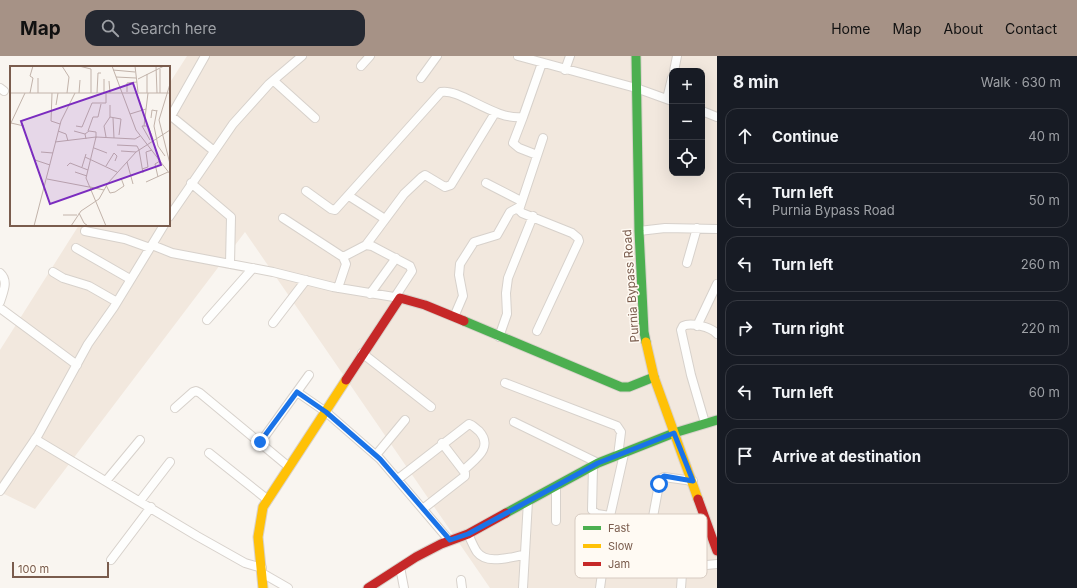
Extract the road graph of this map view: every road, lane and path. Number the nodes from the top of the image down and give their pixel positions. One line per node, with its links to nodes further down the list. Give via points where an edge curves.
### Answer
1 (205, 56): 24 (street, via 171,116)
2 (302, 56): 15 (street)
3 (370, 56): 11 (street)
4 (437, 56): 14 (street)
5 (518, 56): 9 (street)
6 (570, 56): 13 (street)
7 (636, 56): 16 (street, Purnia Bypass Road)
8 (677, 56): 12 (street)
9 (529, 58): 10 (street)
10 (542, 64): 13 (street); 20 (street)
11 (361, 66)
12 (675, 68)
13 (565, 70): 16 (street)
14 (420, 78)
15 (274, 81): 22 (street); 24 (street, via 233,124)
16 (636, 88): 17 (street); 39 (street, Purnia Bypass Road)
17 (669, 100)
18 (705, 112): 21 (street)
19 (495, 113): 20 (street); 29 (street, via 456,94 441,92); 34 (street, via 451,185 445,187 426,175 422,176)
20 (523, 117): 25 (street, via 514,143 519,148)
21 (717, 117)
22 (315, 118)
23 (543, 138): 25 (street)
24 (214, 151): 26 (street)
25 (537, 155): 30 (street)
26 (192, 183): 31 (street); 46 (street, via 231,217)
27 (486, 184): 30 (street)
28 (306, 191): 29 (street, via 333,210)
29 (349, 196): 34 (street)
30 (520, 204): 32 (street, via 519,210 522,213); 59 (street, via 510,212 497,235 478,240 470,246 459,269 463,296)
31 (170, 216)
32 (533, 216): 63 (street, via 572,233 579,241); 65 (street, via 508,278 507,314)
33 (284, 218): 43 (street)
34 (384, 219): 40 (street)
35 (163, 226): 41 (street)
36 (697, 228): 37 (street); 39 (street); 45 (street)
37 (717, 229)
38 (86, 231): 41 (street)
39 (639, 231): 69 (street, Purnia Bypass Road, via 644,332)
40 (366, 245): 43 (street); 44 (street, via 376,247)
41 (151, 247): 46 (street); 50 (street)
42 (76, 248): 50 (street)
43 (343, 257): 53 (street, via 346,264)
44 (396, 258): 54 (street); 55 (street, via 412,269)
45 (687, 263)
46 (230, 264): 47 (street)
47 (253, 268): 51 (street); 60 (street)
48 (53, 272): 57 (street, via 89,286)
49 (0, 273): 56 (street, via 4,276 5,282)
50 (130, 279): 57 (street)
51 (306, 280): 53 (street); 61 (street)
52 (717, 284): 62 (street)
53 (338, 288): 54 (street)
54 (370, 294): 55 (street)
55 (397, 298): 59 (street, via 425,305); 66 (street)
56 (0, 302)
57 (117, 302): 67 (street)
58 (0, 308): 67 (street)
59 (454, 317): 65 (street)
60 (207, 320)
61 (273, 323)
62 (697, 326): 64 (street, via 710,329); 78 (street, via 687,324 682,326 681,330)
63 (537, 331)
64 (717, 334)
65 (499, 336): 69 (street, via 621,387 629,387)
66 (362, 353): 72 (street); 74 (street)
67 (77, 365): 80 (street)
68 (309, 375): 71 (street)
69 (654, 376): 79 (street, Purnia Bypass Road)
70 (505, 384): 86 (street, via 617,426 621,432)
71 (297, 392): 74 (street); 82 (street)
72 (431, 407)
73 (175, 408): 82 (street, via 196,391)
74 (326, 412): 85 (street); 89 (street)
75 (405, 420): 85 (street)
76 (717, 420): 78 (street)
77 (514, 422): 88 (street)
78 (705, 423): 79 (street)
79 (674, 433): 86 (street); 93 (street, Purnia Bypass Road)
80 (35, 439): 92 (street); 95 (street)
81 (140, 440): 92 (street)
82 (260, 442): 89 (street)
83 (442, 443): 90 (street); 90 (street, via 469,424 482,435 485,439 484,450); 91 (street)
84 (209, 453): 96 (street)
85 (376, 455): 91 (street)
86 (621, 455): 88 (street); 102 (street)
87 (170, 462): 97 (street)
88 (596, 464): 94 (street); 101 (street, via 592,510)
89 (289, 467): 96 (street)
90 (464, 470): 100 (street, via 464,479)
91 (398, 479): 100 (street)
92 (106, 481): 97 (street)
93 (693, 481): 103 (street, via 664,476 660,479); 104 (street, Purnia Bypass Road)
94 (556, 487): 98 (street); 105 (street)
95 (0, 491)
96 (268, 500): 115 (street, via 260,521 259,547)
97 (140, 501): 99 (street)
98 (528, 501): 107 (street); 110 (street)
99 (151, 507): 111 (street); 115 (street, via 245,563)
100 (424, 508): 108 (street)
101 (597, 514)
102 (610, 514)
103 (653, 514)
104 (704, 514)
105 (556, 521)
106 (707, 522): 109 (street, Purnia Bypass Road)
107 (468, 534): 108 (street); 110 (street, via 478,553 485,558)
108 (450, 540): 114 (street)
109 (717, 551)
110 (524, 555): 122 (street)
111 (110, 560)
112 (717, 564): 113 (street)
113 (707, 565)
114 (400, 567): 120 (street); 121 (street)
115 (262, 570): 118 (street); 119 (street)
116 (602, 578): 123 (street)
117 (682, 578): 124 (street)
118 (263, 588)
119 (288, 588)
120 (368, 588)
121 (404, 588)
122 (523, 588)
123 (600, 588)
124 (681, 588)

